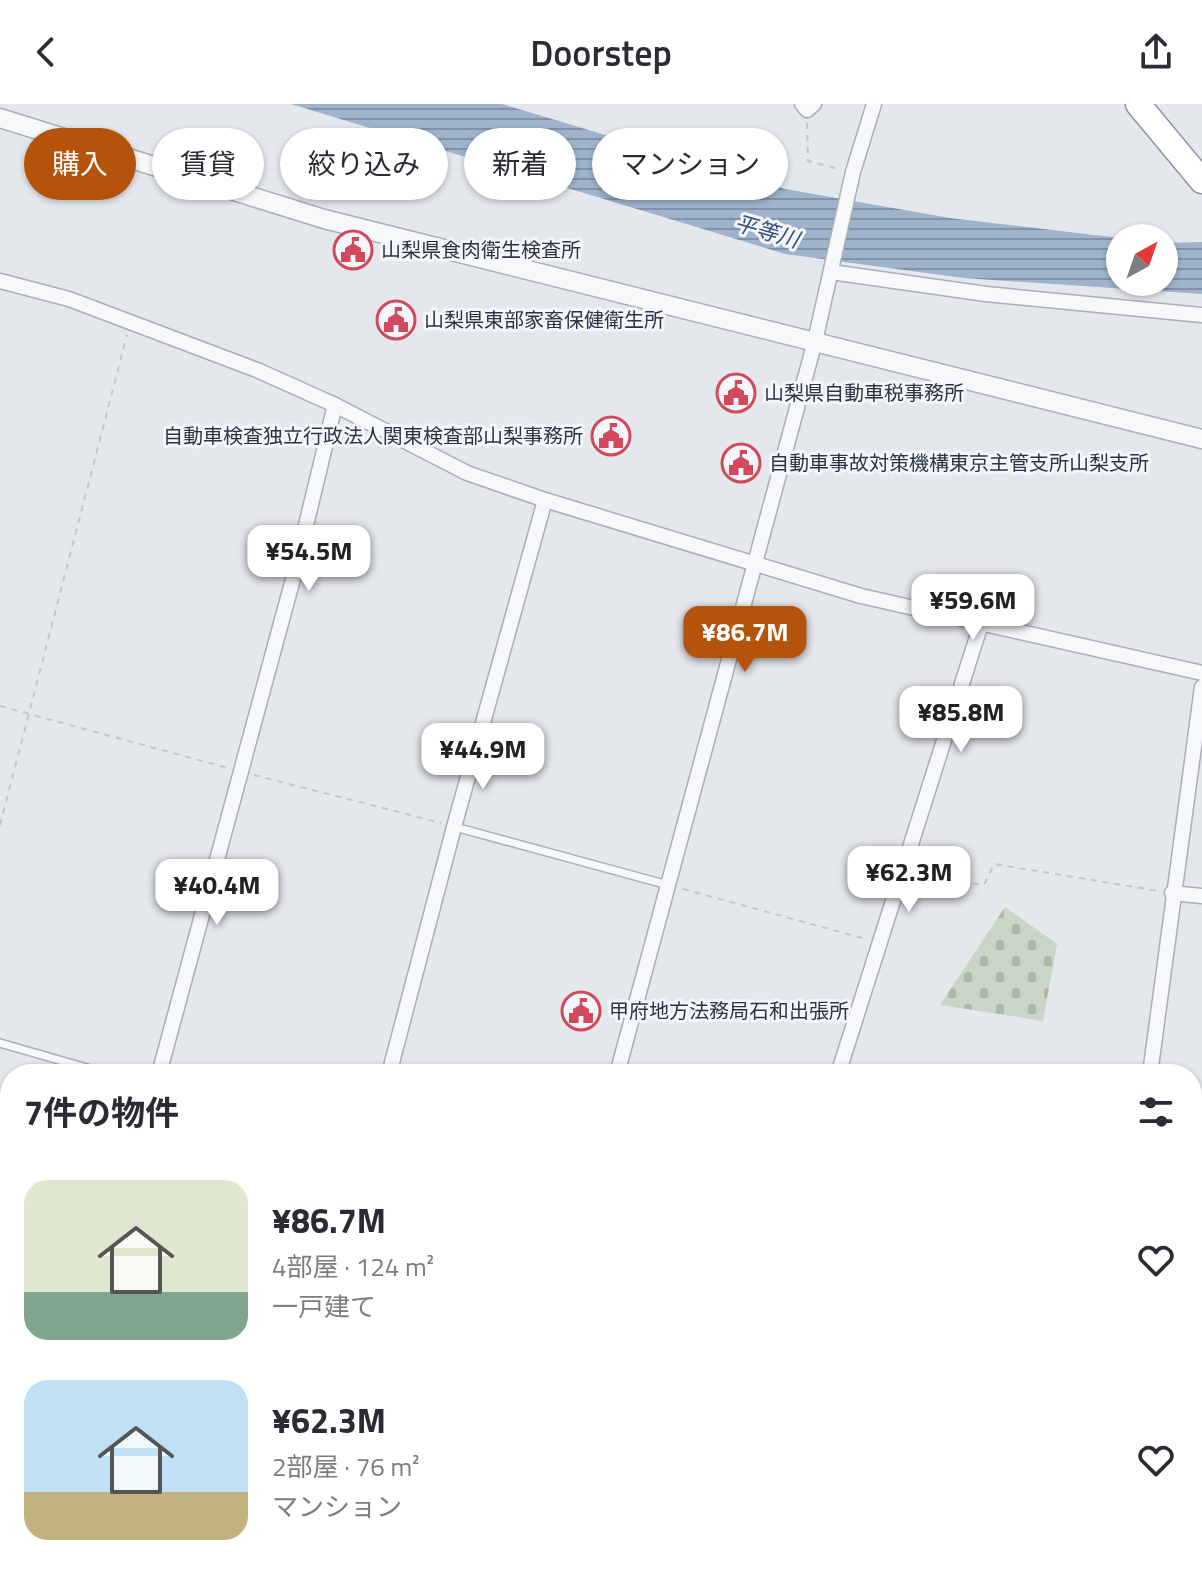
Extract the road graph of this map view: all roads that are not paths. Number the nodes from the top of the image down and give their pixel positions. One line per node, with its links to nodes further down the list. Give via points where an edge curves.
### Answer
1 (874, 104): 7 (street)
2 (1138, 104): 6 (highway)
3 (1160, 104): 5 (highway)
4 (0, 118): 10 (street, via 324,219)
5 (1202, 156)
6 (1202, 181)
7 (832, 269): 9 (street, via 986,294); 10 (street)
8 (0, 281): 11 (street, via 69,299)
9 (1202, 315)
10 (815, 341): 12 (street); 14 (street)
11 (335, 405): 13 (street, via 467,473); 24 (street)
12 (1202, 439)
13 (545, 500): 14 (street); 18 (street)
14 (755, 565): 15 (street); 19 (street)
15 (981, 624): 16 (street); 27 (street)
16 (1202, 673)
17 (1202, 687): 20 (street)
18 (454, 827): 19 (lane); 25 (street)
19 (668, 885): 26 (street)
20 (1172, 893): 21 (street); 28 (street)
21 (1202, 896)
22 (0, 1043): 23 (lane)
23 (73, 1064)
24 (162, 1064)
25 (392, 1064)
26 (620, 1064)
27 (841, 1064)
28 (1151, 1064)

